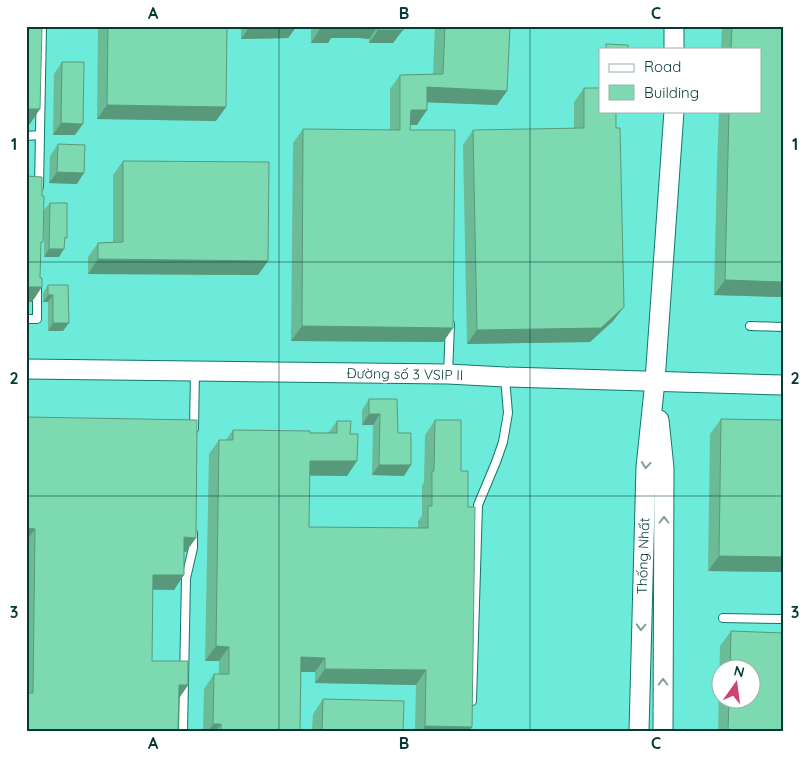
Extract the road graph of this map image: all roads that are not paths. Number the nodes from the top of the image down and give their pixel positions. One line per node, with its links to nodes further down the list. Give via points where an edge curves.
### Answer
1 (42, 26): 5 (lane)
2 (674, 26): 3 (street)
3 (674, 48)
4 (674, 112): 17 (street, Thống Nhất)
5 (40, 135): 6 (lane); 7 (lane)
6 (26, 136)
7 (39, 193)
8 (38, 280): 9 (lane, via 37,319)
9 (26, 319)
10 (450, 320): 15 (lane)
11 (750, 326): 12 (lane)
12 (783, 327)
13 (26, 369): 14 (street, Đường số 3 VSIP II)
14 (195, 371): 15 (street, Đường số 3 VSIP II); 19 (lane)
15 (448, 374): 16 (street, Đường số 3 VSIP II)
16 (505, 377): 17 (street, Đường số 3 VSIP II); 23 (lane, via 508,413 503,442 478,505)
17 (655, 381): 18 (street, Đường số 3 VSIP II); 25 (street, Thống Nhất, one-way to 25, via 646,467); 26 (street, Thống Nhất, one-way to 17, via 664,468)
18 (783, 385)
19 (194, 440)
20 (193, 528): 24 (lane, via 186,578)
21 (723, 618): 22 (lane)
22 (783, 619)
23 (472, 711)
24 (184, 731)
25 (639, 731)
26 (663, 731)

